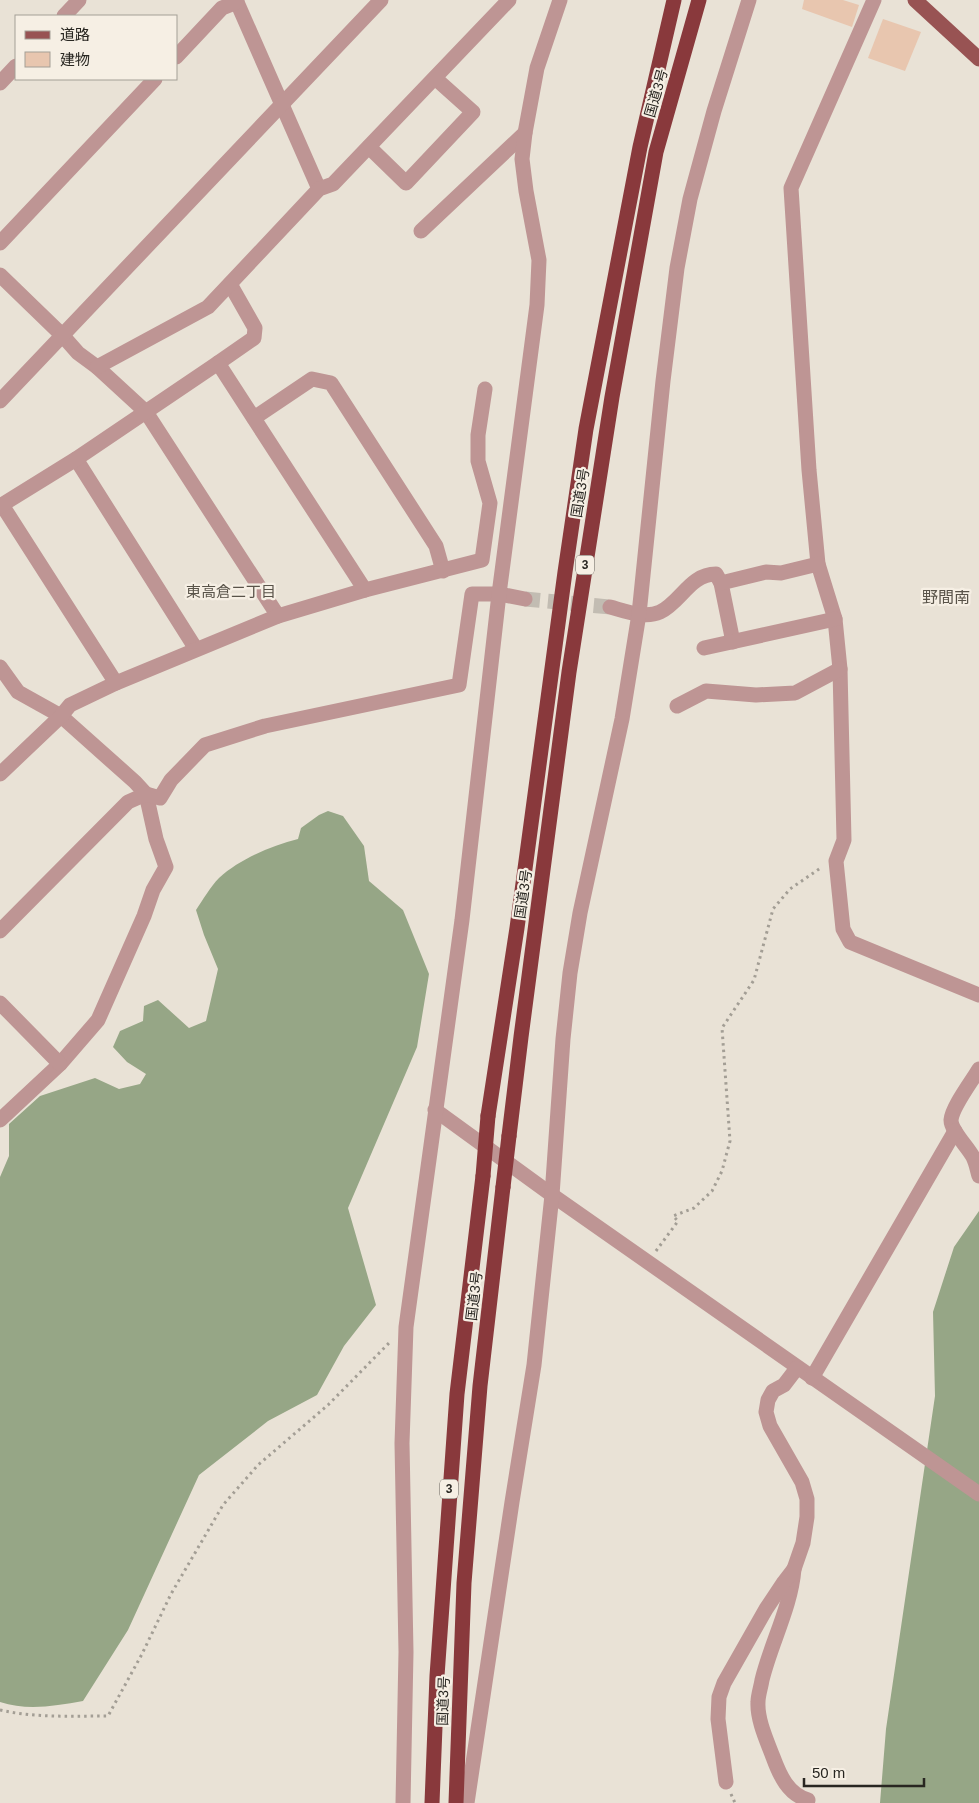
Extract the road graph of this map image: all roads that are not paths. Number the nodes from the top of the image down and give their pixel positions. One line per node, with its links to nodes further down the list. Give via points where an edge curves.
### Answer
1 (79, 0): 11 (street)
2 (381, 0): 18 (street)
3 (509, 0): 15 (street)
4 (560, 0): 19 (street, via 537,68)
5 (674, 0): 72 (highway, 国道3号 / 3, bridge, via 640,147 586,429 488,1116 454,1431 437,1676)
6 (699, 0): 73 (highway, 国道3号 / 3, bridge, via 656,152 612,397 568,682 522,1027 480,1386 465,1574)
7 (749, 0): 42 (street, via 690,199 677,268)
8 (874, 0): 35 (street, via 791,188)
9 (915, 0): 13 (main road)
10 (236, 1): 12 (street, via 222,8); 18 (street)
11 (65, 15)
12 (178, 55)
13 (979, 59)
14 (15, 67): 17 (street)
15 (435, 78): 20 (street); 20 (street, via 473,112 406,183)
16 (154, 80): 23 (street)
17 (0, 83)
18 (282, 104): 21 (street); 26 (street)
19 (525, 133): 22 (street); 39 (street, via 522,159 539,260 538,305)
20 (370, 147): 21 (street, via 334,184)
21 (319, 189): 25 (street)
22 (422, 232)
23 (0, 243)
24 (0, 275): 26 (street)
25 (230, 284): 27 (street, via 255,328 254,338); 28 (street, via 208,307)
26 (63, 336): 28 (street); 30 (street)
27 (218, 363): 31 (street); 32 (street)
28 (97, 367): 31 (street)
29 (485, 389): 36 (street, via 478,435 478,461 490,503 482,560)
30 (0, 401)
31 (146, 412): 33 (street); 43 (street)
32 (254, 418): 36 (street, via 312,379 331,383 436,546); 38 (street)
33 (76, 459): 34 (street); 47 (street)
34 (1, 505): 50 (street)
35 (818, 564): 37 (street); 44 (street)
36 (443, 571): 38 (street)
37 (721, 583): 42 (street, via 716,574 706,574 659,612); 45 (street)
38 (365, 590): 43 (street)
39 (499, 594): 40 (street); 54 (street, via 472,594 459,686 265,726 205,744 171,780 160,798); 60 (street, via 462,920)
40 (525, 599)
41 (610, 607): 42 (street)
42 (639, 614): 64 (street, via 622,719 570,972)
43 (278, 616): 47 (street)
44 (835, 618): 45 (street); 49 (street)
45 (733, 642): 46 (street)
46 (704, 648)
47 (196, 649): 50 (street)
48 (0, 667): 52 (street, via 18,692)
49 (840, 669): 51 (street, via 795,693 756,695 706,691); 56 (street, via 844,840 836,861 843,929 850,942)
50 (116, 682): 52 (street, via 70,705)
51 (677, 706)
52 (61, 716): 53 (street); 54 (street)
53 (0, 774)
54 (146, 794): 55 (street, via 128,802); 58 (street, via 166,867 153,890 98,1020)
55 (0, 931)
56 (979, 995)
57 (0, 1003): 58 (street)
58 (60, 1064): 61 (street)
59 (979, 1069): 62 (street, via 954,1111 951,1122)
60 (435, 1110): 64 (street); 71 (street, via 406,1327 402,1444 406,1652)
61 (0, 1120)
62 (955, 1131): 63 (street, via 974,1159); 66 (street)
63 (979, 1176)
64 (552, 1195): 65 (street); 74 (street, via 534,1365)
65 (797, 1368): 66 (street); 68 (street, via 784,1385 773,1391 766,1412 770,1426 802,1482 807,1499 803,1544)
66 (812, 1378): 67 (street)
67 (979, 1494)
68 (794, 1569): 69 (street, via 766,1609 719,1697 718,1719); 70 (street, via 793,1584 767,1661 758,1702 764,1732 781,1778 801,1798)
69 (726, 1782)
70 (808, 1800)
71 (403, 1803)
72 (432, 1803)
73 (456, 1803)
74 (467, 1803)

